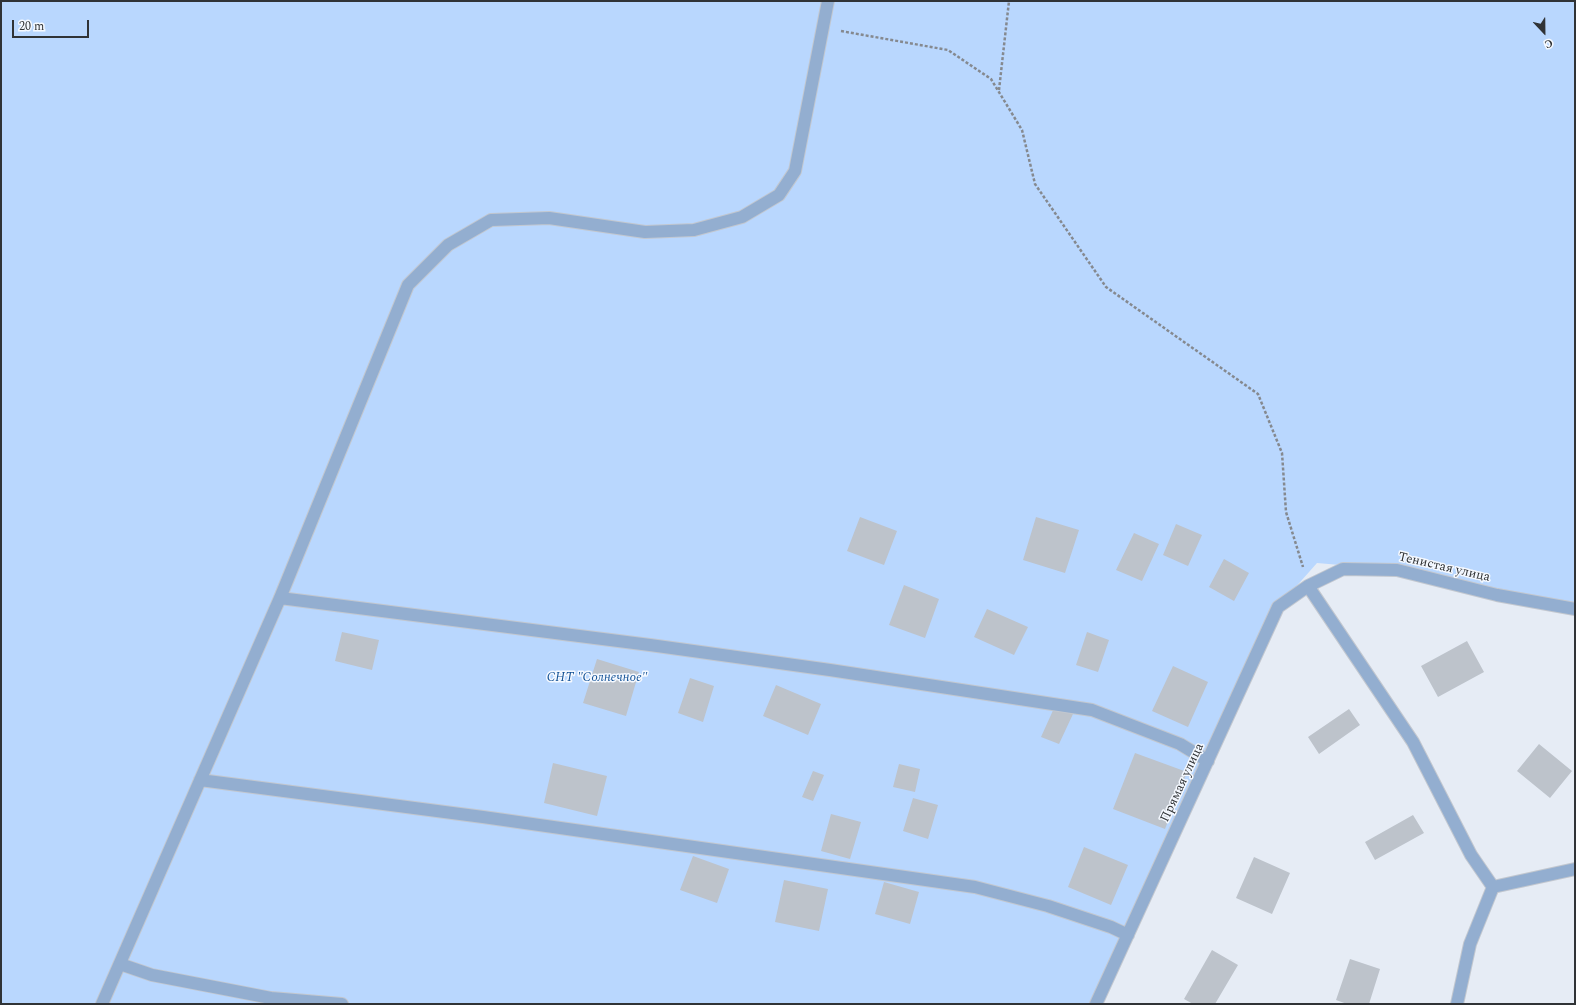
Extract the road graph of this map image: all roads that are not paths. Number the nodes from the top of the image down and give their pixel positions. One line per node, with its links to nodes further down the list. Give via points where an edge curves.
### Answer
1 (828, 1): 3 (street, via 795,171 779,195 742,217 694,230 645,232 549,218 491,220 448,246 408,285)
2 (1308, 586): 4 (street, Тенистая улица, via 1343,569 1398,570 1497,595); 5 (street, Прямая улица, via 1278,607); 8 (street, via 1413,742 1471,855)
3 (280, 598): 5 (street, via 689,650 1092,710 1180,744); 6 (street)
4 (1575, 609)
5 (1208, 760): 9 (street, Прямая улица)
6 (200, 780): 9 (street, via 483,817 975,887 1048,906); 10 (street)
7 (1575, 868): 8 (street)
8 (1493, 887): 15 (street, via 1470,944)
9 (1128, 935): 14 (street, Прямая улица)
10 (120, 964): 11 (street, via 152,975); 12 (street)
11 (295, 1002): 13 (street)
12 (102, 1004)
13 (342, 1004)
14 (1096, 1004)
15 (1456, 1004)

